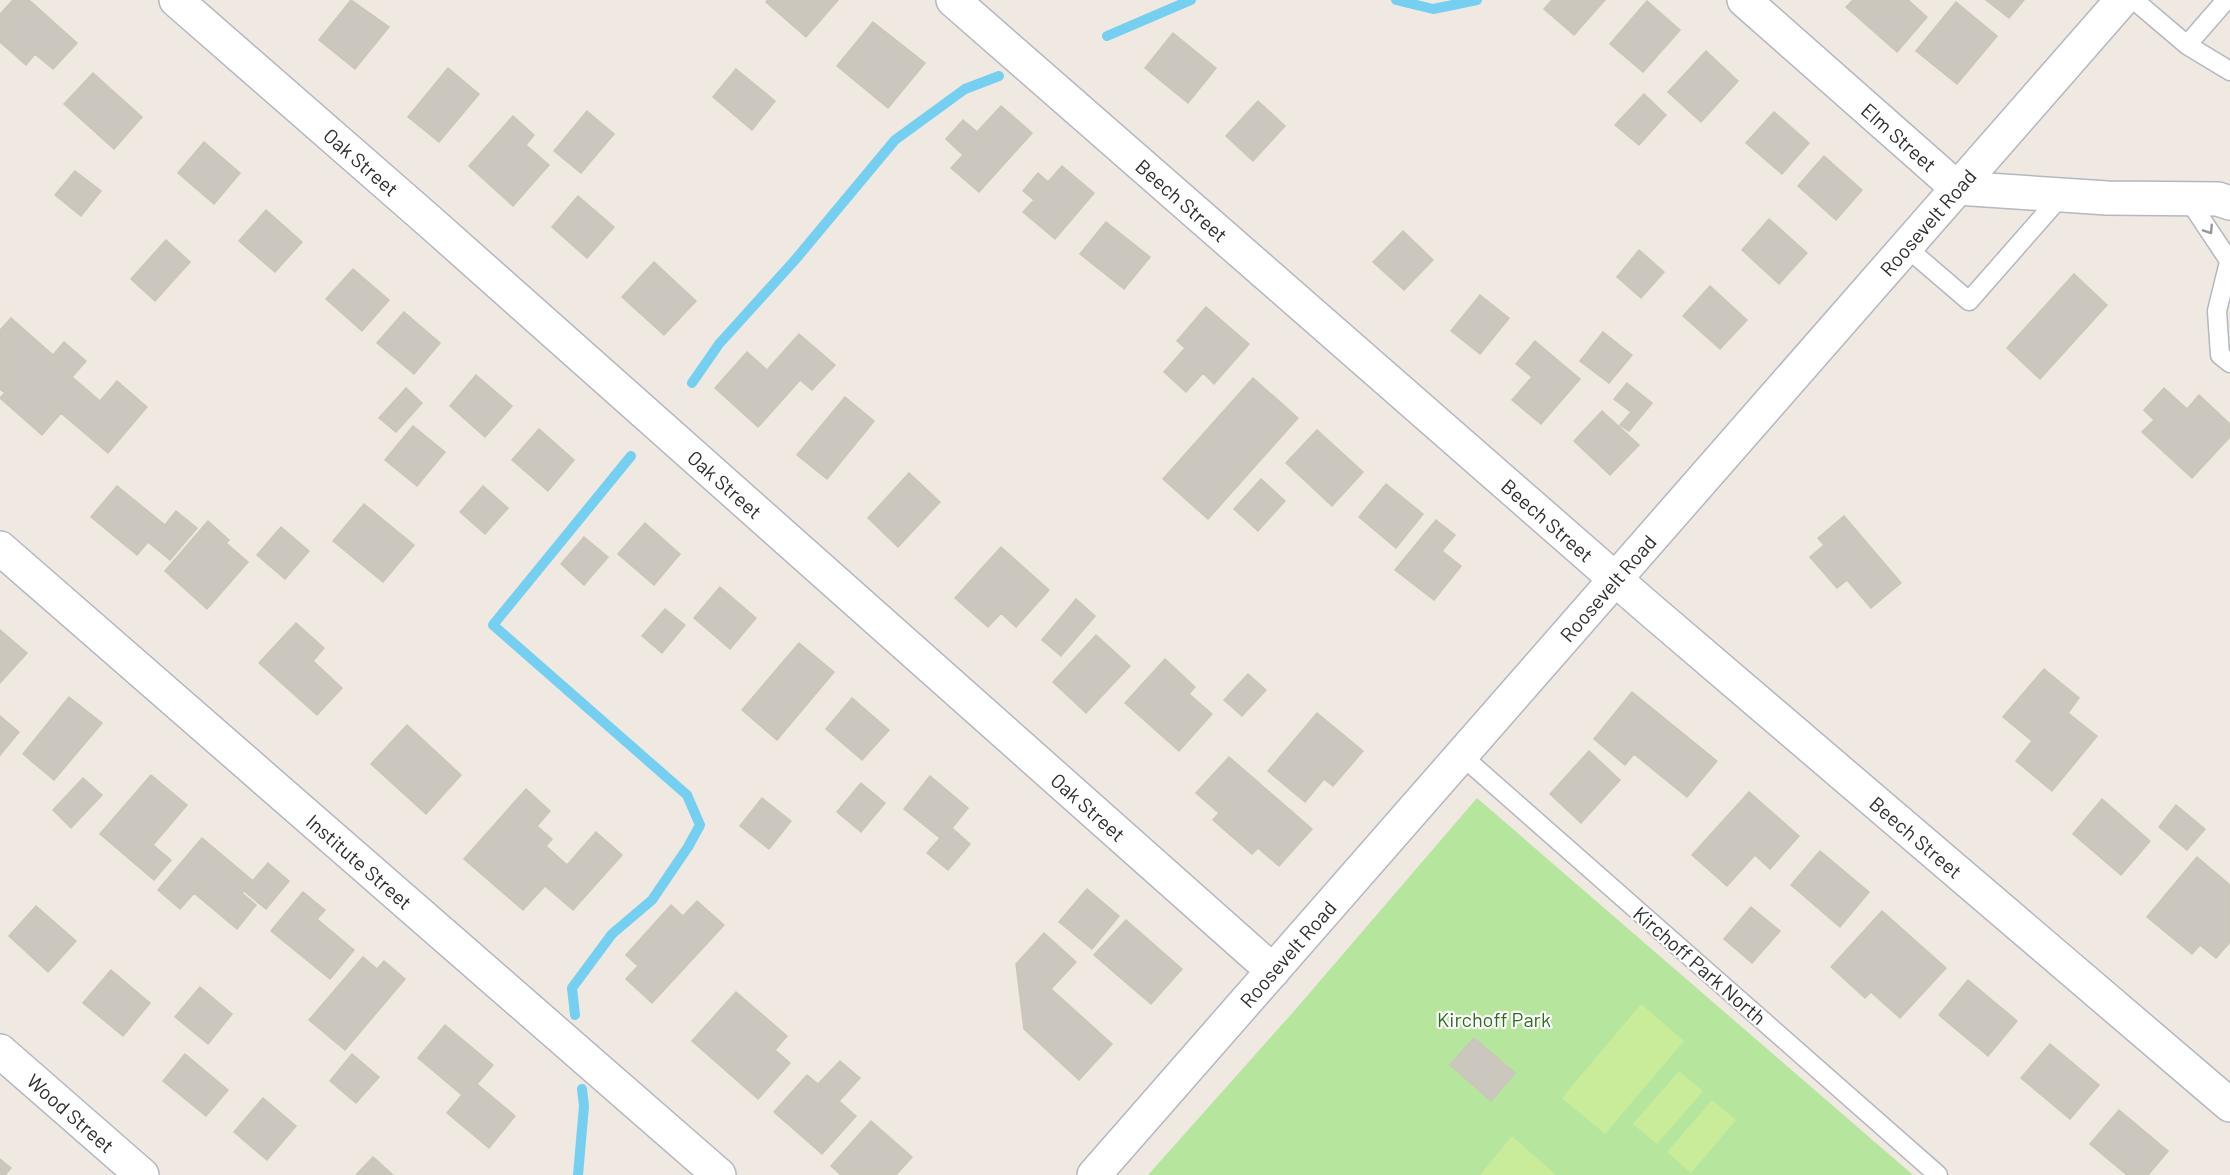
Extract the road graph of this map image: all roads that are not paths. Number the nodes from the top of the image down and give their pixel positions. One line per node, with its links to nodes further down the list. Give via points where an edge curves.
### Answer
1 (176, 0): 19 (street, Oak Street)
2 (953, 0): 17 (street, Beech Street)
3 (1744, 0): 9 (street, Elm Street)
4 (2122, 0): 9 (street, Roosevelt Road)
5 (2134, 0): 7 (lane)
6 (2226, 0): 7 (lane)
7 (2187, 45): 8 (lane)
8 (2230, 71)
9 (1957, 188): 10 (street); 13 (street, Roosevelt Road)
10 (2062, 195): 11 (street); 13 (lane, via 1969,301)
11 (2188, 199): 12 (street); 14 (lane, one-way to 14)
12 (2230, 203)
13 (1906, 247): 17 (street, Roosevelt Road)
14 (2230, 262): 15 (lane, via 2217,311 2220,355)
15 (2230, 363)
16 (0, 548): 23 (street, Institute Street)
17 (1616, 579): 18 (street, Roosevelt Road); 21 (street, Beech Street)
18 (1461, 755): 19 (street, Roosevelt Road); 25 (lane, Kirchoff Park North)
19 (1273, 971): 24 (street, Roosevelt Road)
20 (0, 1051): 22 (street, Wood Street)
21 (2230, 1105)
22 (142, 1175)
23 (719, 1175)
24 (1094, 1175)
25 (1938, 1175)

